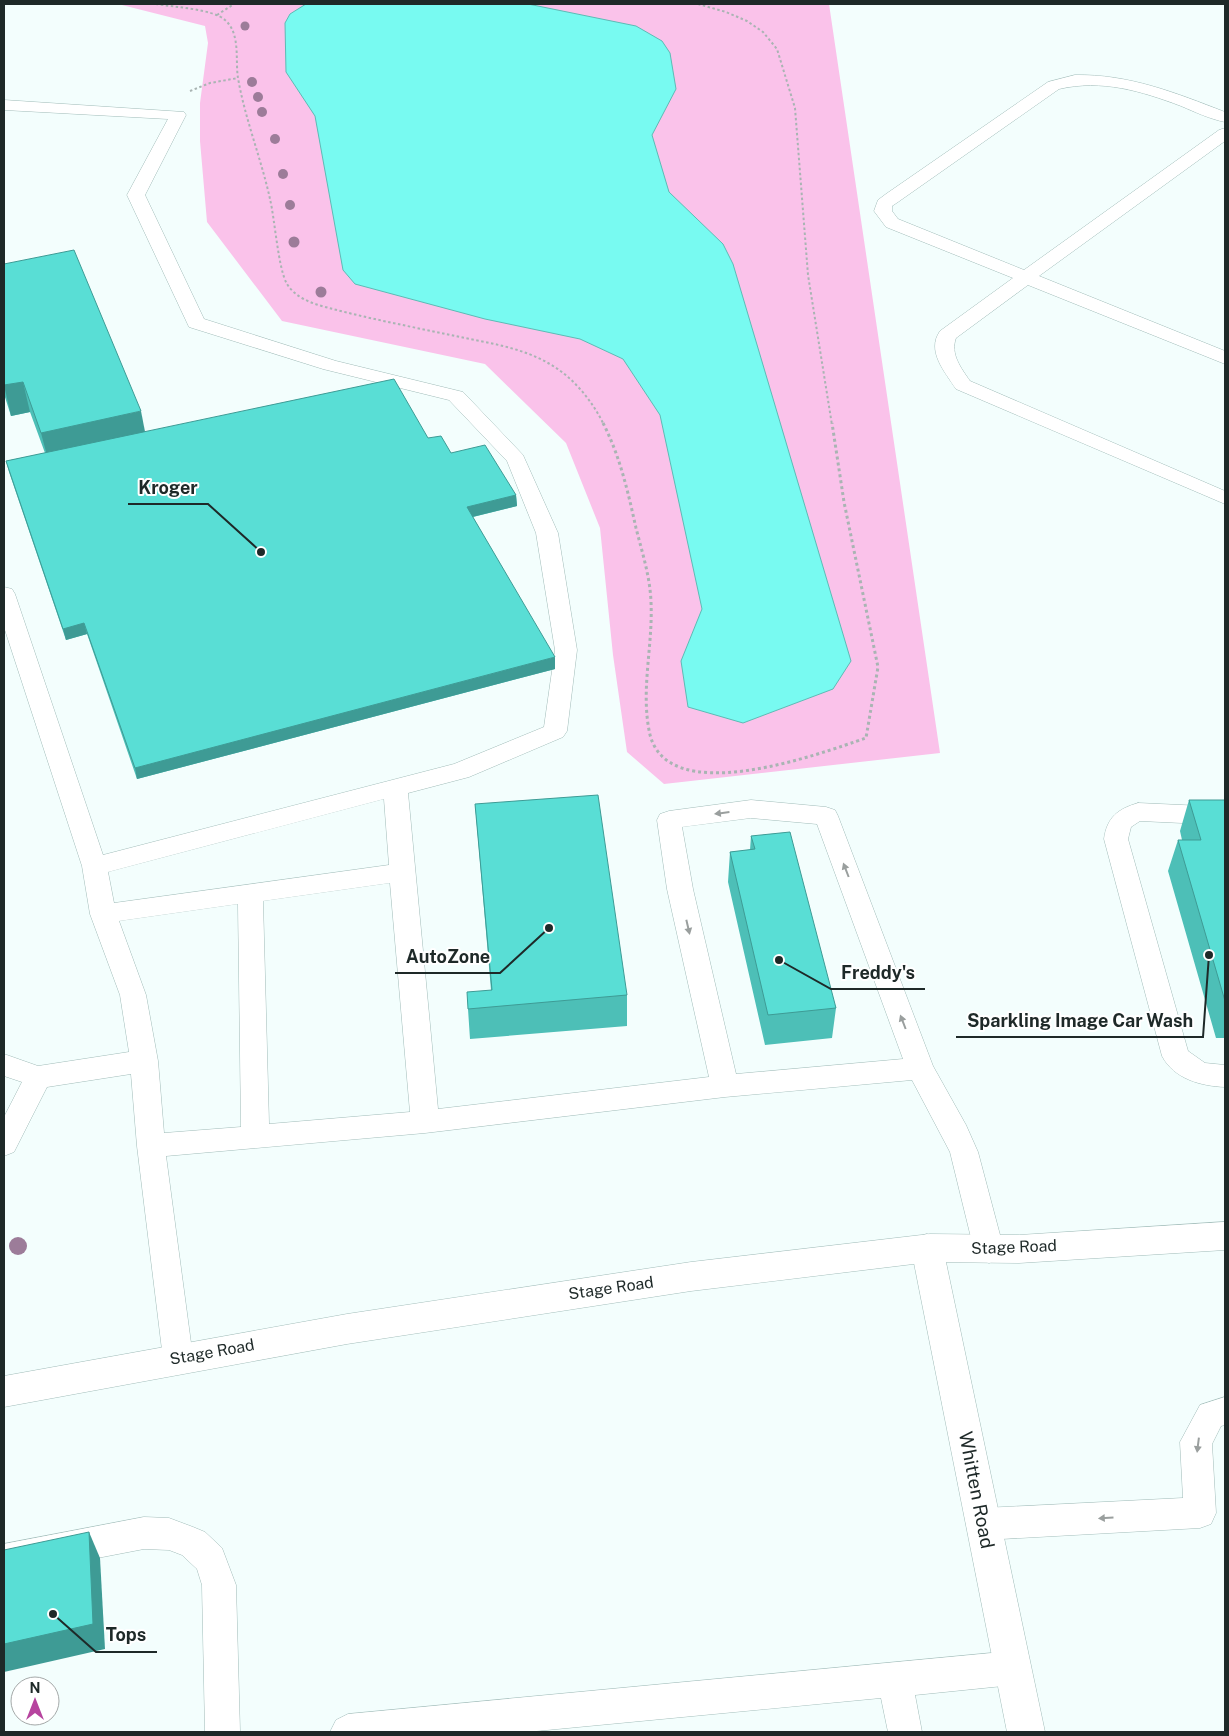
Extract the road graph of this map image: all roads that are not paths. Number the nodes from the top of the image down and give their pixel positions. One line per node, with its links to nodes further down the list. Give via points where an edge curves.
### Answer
1 (4, 105): 8 (lane, via 178,116 136,195 196,322 330,364 456,396 516,459 547,533 566,650 555,731 461,772)
2 (1225, 117): 4 (lane, via 1126,83 1104,79 1062,82 884,204 883,211 892,223)
3 (1225, 133): 4 (lane)
4 (1025, 278): 5 (lane); 6 (lane, via 948,335 943,343 944,354 963,385)
5 (1225, 358)
6 (1225, 498)
7 (4, 594): 10 (lane)
8 (395, 788): 10 (lane); 11 (lane)
9 (1225, 816): 17 (lane, via 1138,812 1126,816 1118,826 1116,838 1176,1056 1186,1068 1210,1076)
10 (94, 866): 13 (lane)
11 (402, 872): 12 (lane); 20 (lane)
12 (250, 893): 13 (lane); 21 (lane)
13 (103, 914): 14 (lane, via 133,995)
14 (144, 1061): 18 (lane); 23 (lane)
15 (4, 1065): 18 (lane)
16 (920, 1068): 19 (lane); 19 (lane, one-way to 19, via 826,816 751,809 669,820 680,889); 26 (lane, via 964,1152)
17 (1225, 1076)
18 (38, 1077): 22 (lane)
19 (725, 1086): 20 (lane)
20 (424, 1122): 21 (lane)
21 (255, 1137): 23 (lane)
22 (4, 1144)
23 (150, 1146): 27 (lane)
24 (1225, 1236): 26 (main road, Stage Road)
25 (927, 1248): 26 (main road, Stage Road); 27 (main road, Stage Road, via 490,1304); 30 (main road, Whitten Road)
26 (989, 1250)
27 (178, 1358): 28 (main road, Stage Road)
28 (4, 1392)
29 (1225, 1411): 30 (lane, one-way to 30, via 1211,1415 1196,1442 1200,1513)
30 (984, 1524): 32 (main road, Whitten Road)
31 (4, 1560): 34 (lane, via 144,1533 169,1534 193,1543 210,1559 219,1584)
32 (1013, 1668): 33 (lane); 37 (main road, Whitten Road)
33 (895, 1680): 35 (lane); 36 (lane)
34 (223, 1732)
35 (348, 1732)
36 (906, 1732)
37 (1026, 1732)

